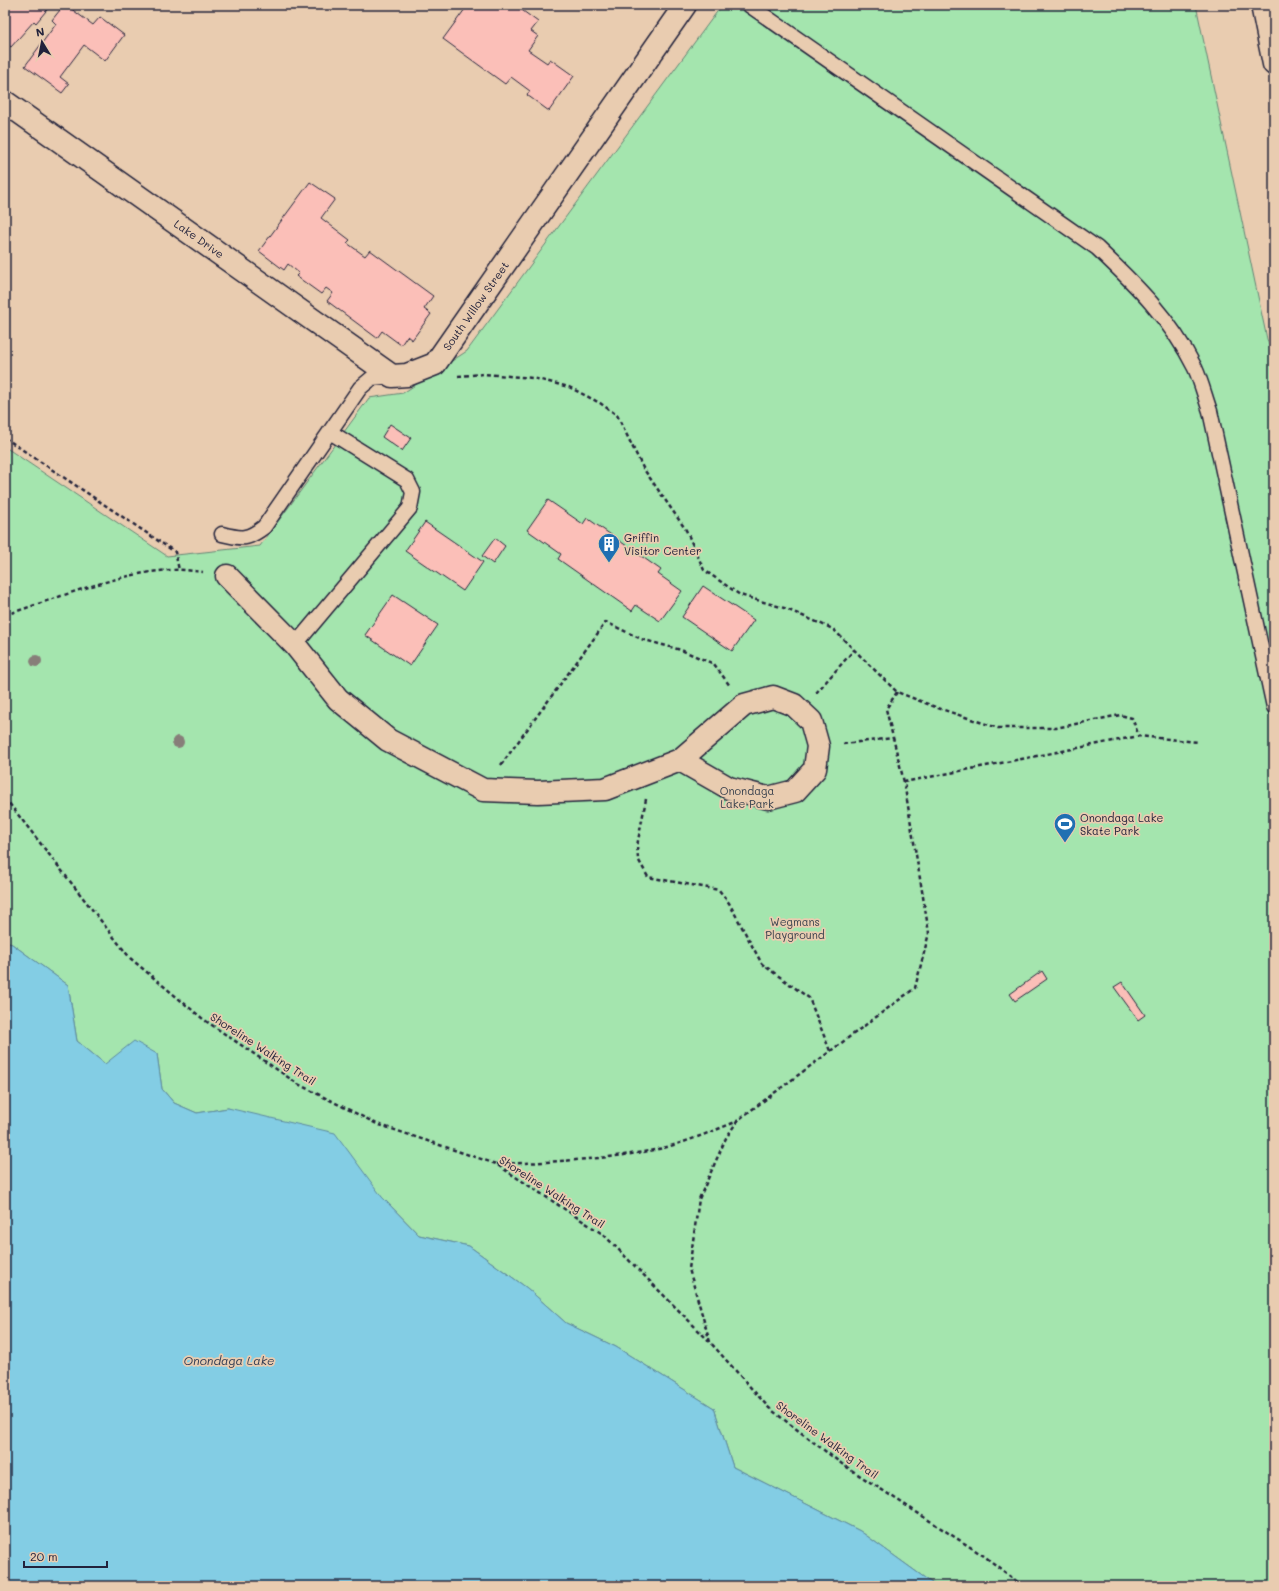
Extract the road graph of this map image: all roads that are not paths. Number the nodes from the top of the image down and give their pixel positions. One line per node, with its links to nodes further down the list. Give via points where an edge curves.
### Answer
1 (685, 5): 6 (street, South Willow Street, via 435,364 407,375)
2 (749, 5): 11 (lane, via 1097,248 1136,285 1173,330 1195,369 1210,411)
3 (1262, 5): 4 (street)
4 (1274, 64)
5 (5, 102): 6 (street, Lake Drive)
6 (392, 376): 7 (lane, South Willow Street, via 372,378 360,388)
7 (330, 432): 8 (lane, South Willow Street, via 264,527 243,539); 10 (lane, via 407,480 413,492 410,508)
8 (222, 534)
9 (227, 576): 10 (street)
10 (295, 645): 12 (street, via 338,699 388,740 483,790 605,790)
11 (1274, 707)
12 (680, 760): 12 (street, via 744,705 772,697 794,705 811,721 818,746 815,769 795,791 768,798 729,788)

